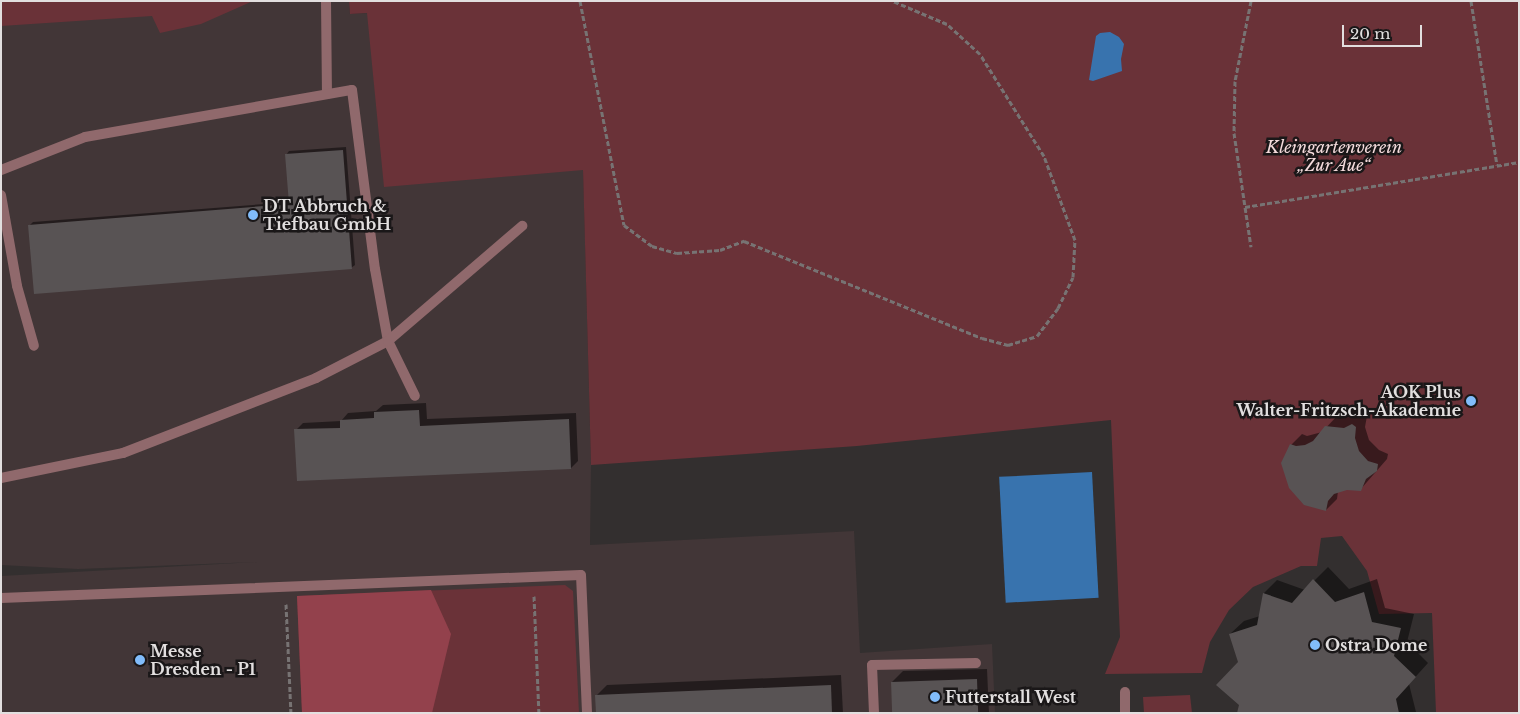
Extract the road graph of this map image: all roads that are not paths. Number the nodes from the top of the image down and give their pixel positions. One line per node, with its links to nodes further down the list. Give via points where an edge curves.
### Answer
1 (326, 1): 2 (lane)
2 (327, 94): 3 (lane, via 85,137); 6 (lane, via 352,90 375,269)
3 (1, 170)
4 (1, 195): 7 (lane, via 17,286)
5 (522, 226): 6 (lane)
6 (388, 342): 8 (lane); 9 (lane, via 316,378 123,453)
7 (34, 346)
8 (415, 396)
9 (1, 478)
10 (1, 598): 13 (lane, via 581,575)
11 (976, 663): 14 (lane, via 872,665)
12 (1125, 692): 15 (lane)
13 (587, 713)
14 (874, 713)
15 (1126, 713)

